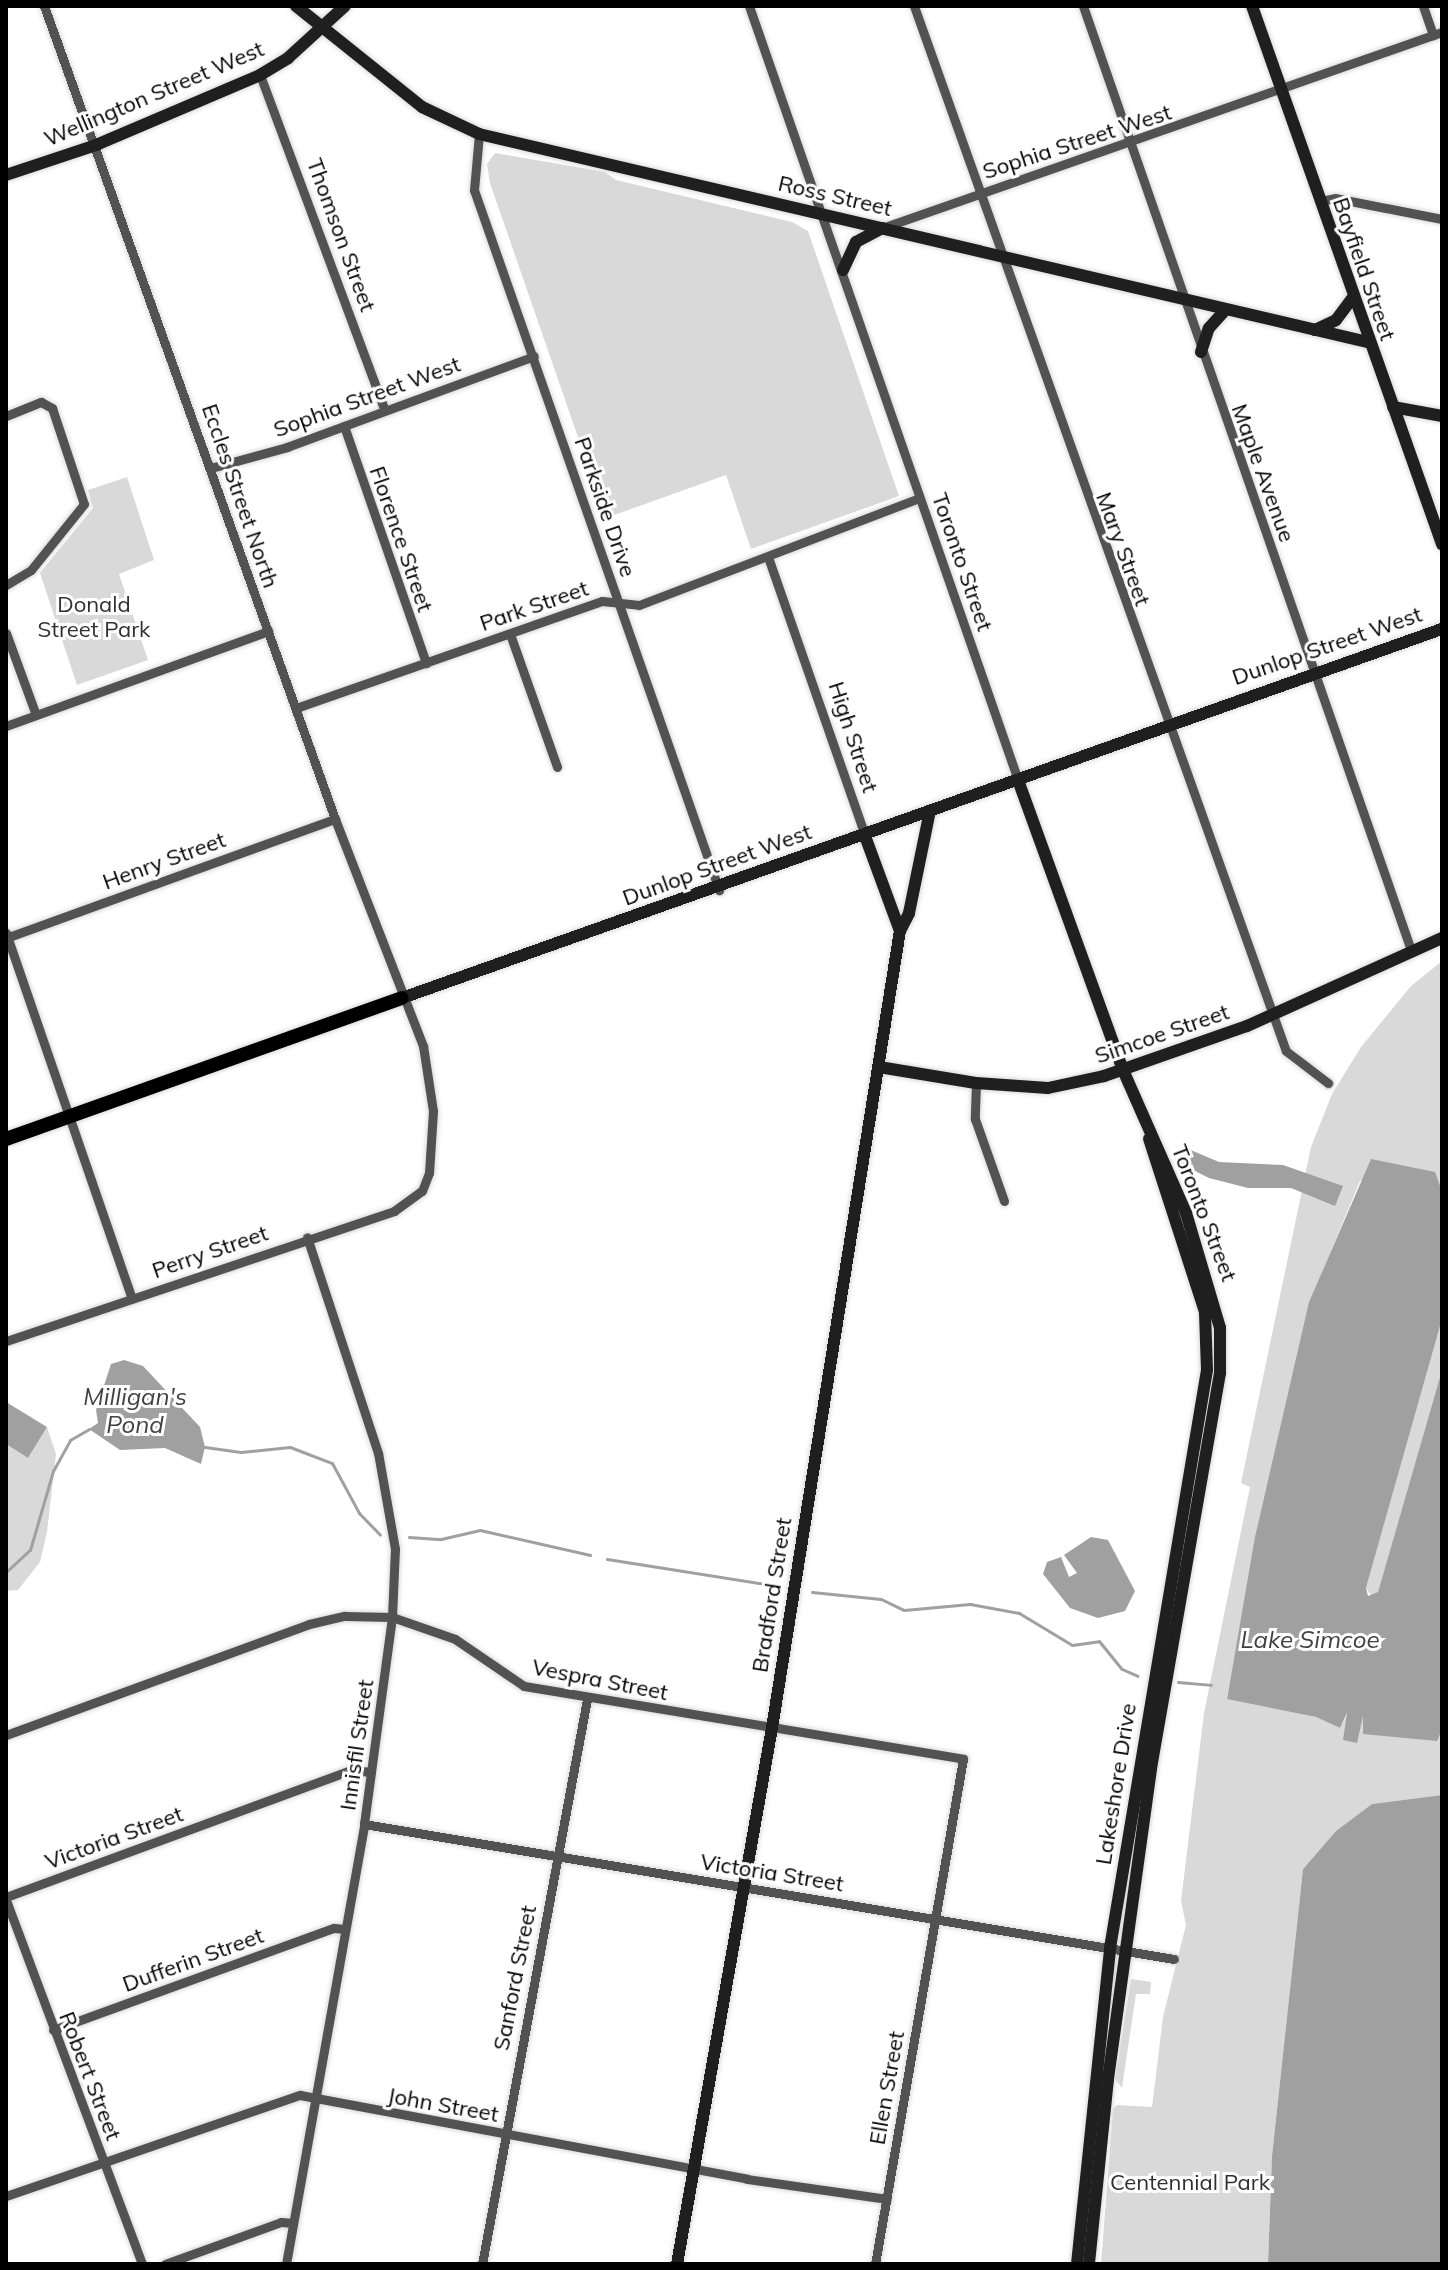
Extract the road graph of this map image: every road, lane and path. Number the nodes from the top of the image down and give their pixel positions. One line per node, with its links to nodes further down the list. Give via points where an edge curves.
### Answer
1 (44, 6): 15 (street, Eccles Street North)
2 (296, 6): 9 (main road, Ross Street)
3 (345, 6): 9 (main road, Wellington Street West)
4 (749, 6): 19 (street, Toronto Street)
5 (914, 6): 17 (street, Mary Street)
6 (1083, 6): 14 (street, Maple Avenue)
7 (1252, 6): 12 (main road, Bayfield Street)
8 (1423, 6): 10 (street)
9 (323, 29): 11 (main road, Wellington Street West); 13 (main road, Ross Street, via 422,107)
10 (1438, 34): 12 (street, Sophia Street West)
11 (260, 75): 15 (main road, Wellington Street West); 32 (street, Thomson Street)
12 (1283, 91): 14 (street, Sophia Street West); 18 (main road, Bayfield Street)
13 (479, 134): 19 (main road, Ross Street); 30 (street, Parkside Drive, via 474,190)
14 (1132, 144): 17 (street, Sophia Street West); 24 (street, Maple Avenue)
15 (96, 145): 16 (main road, Wellington Street West); 36 (street, Eccles Street North)
16 (6, 175)
17 (980, 192): 21 (street, Sophia Street West); 22 (street, Mary Street)
18 (1320, 201): 20 (street, via 1335,198); 25 (main road, Bayfield Street)
19 (819, 213): 21 (main road, Ross Street); 23 (street, Toronto Street)
20 (1442, 219)
21 (882, 228): 22 (main road, Ross Street); 23 (main road, via 856,242)
22 (1004, 256): 24 (main road, Ross Street); 50 (street, Mary Street)
23 (843, 270): 37 (street, Toronto Street)
24 (1182, 299): 26 (main road, Ross Street); 29 (street, Maple Avenue)
25 (1352, 299): 27 (main road, via 1336,320); 28 (main road, Bayfield Street)
26 (1226, 309): 27 (main road, Ross Street); 29 (main road, via 1209,328)
27 (1315, 330): 28 (main road, Ross Street)
28 (1367, 342): 31 (main road, Bayfield Street)
29 (1201, 352): 47 (street, Maple Avenue)
30 (534, 356): 32 (street, Sophia Street West); 41 (street, Parkside Drive)
31 (1393, 407): 34 (main road); 38 (main road, Bayfield Street)
32 (384, 409): 35 (street, Sophia Street West)
33 (6, 416): 40 (street, via 41,402 52,408 84,504 31,570)
34 (1442, 416)
35 (344, 426): 36 (street, Sophia Street West); 46 (street, Florence Street)
36 (211, 468): 43 (street, Eccles Street North)
37 (919, 498): 39 (street, Park Street); 53 (street, Toronto Street)
38 (1442, 544)
39 (768, 557): 41 (street, Park Street, via 639,605); 56 (street, High Street)
40 (6, 585)
41 (619, 602): 45 (street, Park Street, via 602,601); 57 (street, Parkside Drive)
42 (1442, 629): 47 (main road, Dunlop Street West)
43 (268, 631): 48 (street, Eccles Street North); 49 (street)
44 (6, 633): 49 (street)
45 (510, 634): 46 (street, Park Street); 52 (street)
46 (426, 663): 48 (street, Park Street)
47 (1317, 673): 50 (main road, Dunlop Street West); 61 (street, Maple Avenue)
48 (296, 708): 55 (street, Eccles Street North)
49 (36, 715): 51 (street)
50 (1167, 725): 53 (main road, Dunlop Street West); 63 (street, Mary Street)
51 (6, 726)
52 (557, 767)
53 (1018, 780): 54 (main road, Dunlop Street West); 65 (main road, Toronto Street)
54 (930, 811): 56 (main road, Dunlop Street West); 58 (main road, Bradford Street, via 909,913)
55 (335, 819): 59 (street, Henry Street); 62 (street, Eccles Street North)
56 (865, 836): 57 (main road, Dunlop Street West); 58 (main road, High Street)
57 (719, 890): 62 (main road, Dunlop Street West)
58 (900, 931): 64 (main road, Bradford Street)
59 (7, 936): 68 (street)
60 (1442, 938): 61 (main road, Simcoe Street)
61 (1411, 950): 63 (main road, Simcoe Street)
62 (402, 998): 68 (main road, Dunlop Street West); 70 (street, Eccles Street North, via 432,1079 431,1157)
63 (1273, 1015): 65 (main road, Simcoe Street); 67 (street, Mary Street, via 1286,1051)
64 (879, 1067): 66 (main road, Simcoe Street); 78 (main road, Bradford Street)
65 (1123, 1070): 66 (main road, Simcoe Street, via 1048,1088); 74 (main road, Toronto Street)
66 (976, 1083): 71 (street, via 975,1119)
67 (1328, 1083)
68 (69, 1116): 69 (main road, Dunlop Street West); 73 (street)
69 (6, 1139)
70 (422, 1191): 72 (street, Perry Street, via 394,1211)
71 (1004, 1201)
72 (307, 1237): 73 (street, Perry Street); 76 (street, Innisfil Street, via 389,1503 395,1549)
73 (132, 1298): 75 (street, Perry Street)
74 (1212, 1313): 87 (main road, Lakeshore Drive, via 1205,1389 1160,1628); 88 (main road, via 1215,1400)
75 (6, 1341)
76 (392, 1617): 77 (street, Vespra Street, via 455,1639 524,1686); 79 (street, Vespra Street, via 345,1616 309,1624); 80 (street, Innisfil Street)
77 (587, 1699): 78 (street, Vespra Street); 82 (street, Sanford Street)
78 (772, 1728): 83 (main road, Bradford Street); 85 (street, Vespra Street, via 963,1759)
79 (6, 1735)
80 (371, 1772): 81 (street, Innisfil Street); 84 (street, Victoria Street, via 352,1770)
81 (364, 1824): 82 (street, Victoria Street); 86 (street, Innisfil Street)
82 (556, 1857): 83 (street, Victoria Street); 92 (street, Sanford Street)
83 (742, 1885): 85 (street, Victoria Street); 94 (main road, Bradford Street)
84 (6, 1899): 90 (street, Robert Street)
85 (934, 1918): 87 (street, Victoria Street); 96 (street, Ellen Street)
86 (345, 1929): 90 (street, Dufferin Street, via 334,1928); 91 (street, Innisfil Street)
87 (1110, 1948): 88 (street, Victoria Street); 104 (main road, Lakeshore Drive)
88 (1126, 1951): 89 (street, Victoria Street); 105 (main road)
89 (1174, 1959)
90 (53, 2030): 93 (street, Robert Street)
91 (316, 2099): 92 (street, John Street); 93 (street, John Street, via 283,2098); 97 (street, Innisfil Street)
92 (503, 2135): 94 (street, John Street); 101 (street, Sanford Street)
93 (103, 2162): 95 (street, John Street); 98 (street, Robert Street)
94 (695, 2170): 96 (street, John Street); 102 (main road, Bradford Street)
95 (6, 2196)
96 (887, 2199): 103 (street, Ellen Street)
97 (293, 2223): 99 (street, via 281,2222); 100 (street, Innisfil Street)
98 (142, 2264)
99 (165, 2264)
100 (286, 2264)
101 (482, 2264)
102 (677, 2264)
103 (875, 2264)
104 (1077, 2264)
105 (1089, 2264)

